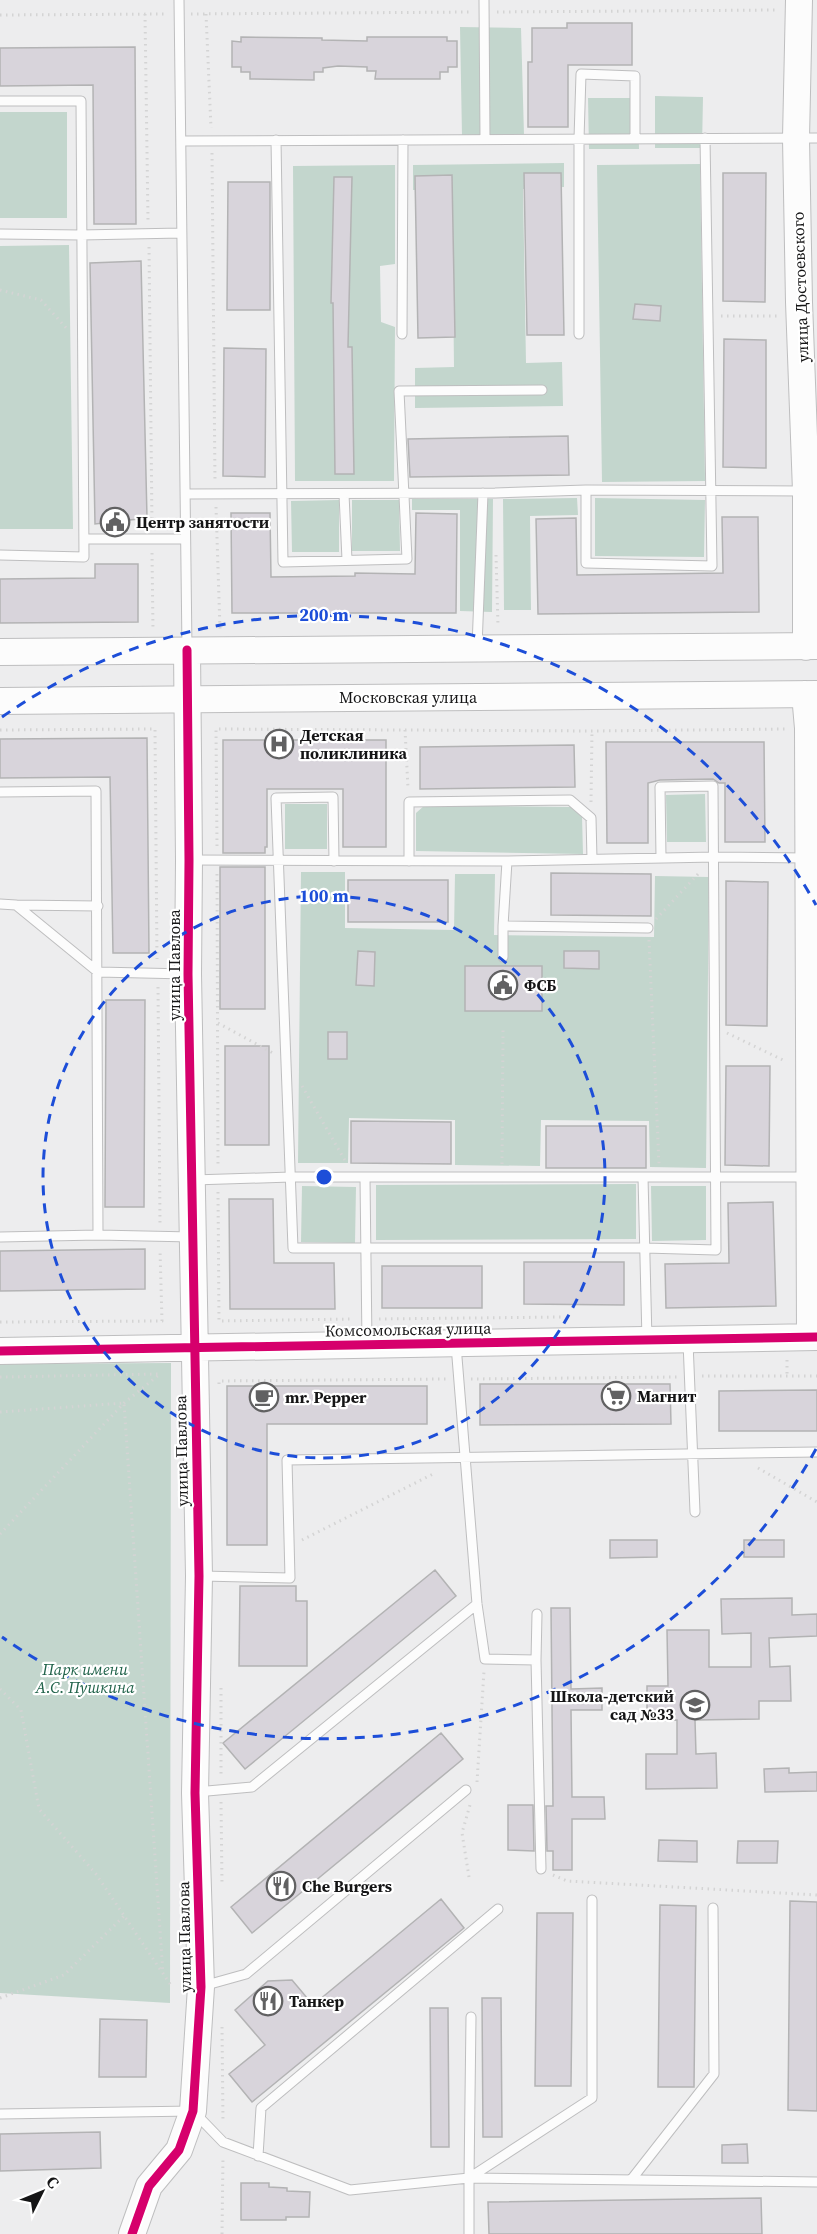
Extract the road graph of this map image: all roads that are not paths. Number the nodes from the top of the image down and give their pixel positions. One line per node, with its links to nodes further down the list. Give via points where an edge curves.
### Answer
1 (179, 0): 12 (lane)
2 (484, 0): 8 (lane)
3 (798, 5): 7 (street, улица Достоевского)
4 (0, 101): 15 (lane, via 81,101)
5 (635, 138): 6 (lane); 9 (lane); 9 (lane, via 635,76 581,74)
6 (705, 138): 7 (lane); 20 (lane)
7 (807, 138): 21 (street, улица Достоевского, via 796,307)
8 (485, 139): 9 (lane); 11 (lane)
9 (579, 139): 17 (lane)
10 (276, 140): 11 (lane); 12 (lane); 26 (lane)
11 (403, 140): 16 (lane)
12 (181, 141): 23 (lane)
13 (181, 233): 15 (lane)
14 (0, 234): 15 (lane)
15 (81, 235): 27 (lane)
16 (402, 334)
17 (579, 334)
18 (542, 390): 25 (lane, via 399,391)
19 (586, 490): 20 (lane); 20 (lane, via 586,563 712,566); 22 (lane)
20 (711, 491): 21 (lane)
21 (812, 491): 31 (street, улица Достоевского)
22 (483, 493): 25 (lane); 32 (lane)
23 (185, 494): 26 (lane); 33 (lane)
24 (344, 494): 25 (lane); 26 (lane); 30 (lane)
25 (404, 494): 30 (lane, via 407,559)
26 (281, 495): 30 (lane, via 283,562)
27 (84, 539): 28 (lane); 29 (lane, via 84,557)
28 (184, 539)
29 (0, 555)
30 (347, 560)
31 (811, 647): 32 (street)
32 (477, 649): 33 (street)
33 (187, 650): 34 (street); 36 (street, улица Павлова)
34 (0, 652)
35 (811, 694): 36 (street, Московская улица); 47 (street)
36 (187, 699): 37 (street, Московская улица); 42 (street, улица Павлова)
37 (0, 701)
38 (0, 792): 50 (lane, via 96,791)
39 (715, 857): 40 (lane); 40 (lane, via 713,786 660,787); 47 (lane); 59 (lane)
40 (661, 858): 41 (lane)
41 (592, 859): 45 (lane, via 591,818 570,800 409,802); 46 (lane)
42 (189, 860): 43 (lane); 56 (street, улица Павлова)
43 (279, 861): 44 (lane); 44 (lane, via 276,798 333,797); 57 (lane)
44 (334, 861): 45 (lane)
45 (409, 861): 46 (lane)
46 (507, 861): 51 (lane)
47 (811, 868): 53 (street)
48 (0, 904): 49 (lane)
49 (16, 905): 50 (lane); 55 (lane)
50 (98, 906): 55 (lane)
51 (503, 926): 52 (lane); 54 (lane)
52 (648, 928)
53 (813, 955): 60 (street)
54 (503, 957)
55 (98, 972): 56 (lane); 63 (lane)
56 (188, 974): 62 (street, улица Павлова)
57 (291, 1177): 61 (lane); 62 (lane); 66 (lane, via 293,1248)
58 (643, 1177): 59 (lane); 61 (lane); 67 (lane)
59 (715, 1177): 60 (lane); 67 (lane, via 716,1250)
60 (813, 1177): 68 (street)
61 (365, 1178): 66 (lane)
62 (191, 1180): 65 (street, улица Павлова)
63 (98, 1235): 64 (lane); 65 (lane)
64 (0, 1237)
65 (192, 1237): 73 (street, улица Павлова)
66 (366, 1248): 67 (lane); 72 (lane)
67 (645, 1248): 70 (lane)
68 (814, 1337): 69 (street, Комсомольская улица)
69 (687, 1339): 70 (street, Комсомольская улица); 76 (lane)
70 (647, 1340): 71 (street, Комсомольская улица)
71 (456, 1343): 72 (street, Комсомольская улица); 77 (lane)
72 (367, 1345): 73 (street, Комсомольская улица)
73 (194, 1347): 74 (street, Комсомольская улица); 79 (street, улица Павлова)
74 (0, 1351)
75 (817, 1452): 76 (lane)
76 (693, 1454): 77 (lane); 78 (lane)
77 (466, 1457): 79 (lane, via 287,1460 290,1578); 80 (lane)
78 (695, 1512)
79 (200, 1576): 84 (street, улица Павлова)
80 (477, 1604): 82 (lane, via 485,1659); 84 (lane, via 252,1787)
81 (537, 1614): 82 (lane)
82 (536, 1660): 85 (lane)
83 (466, 1790): 89 (lane, via 246,1974)
84 (195, 1793): 89 (street, улица Павлова)
85 (541, 1869)
86 (592, 1900): 94 (lane, via 592,2098)
87 (713, 1908): 95 (lane, via 714,2074)
88 (498, 1909): 93 (lane, via 261,2108)
89 (201, 1987): 91 (street, улица Павлова)
90 (471, 2017): 94 (lane)
91 (193, 2111): 92 (lane); 93 (lane, via 223,2142); 97 (street, улица Павлова, via 179,2150 149,2186)
92 (0, 2114)
93 (258, 2156): 94 (lane, via 350,2190)
94 (469, 2178): 95 (lane); 98 (lane)
95 (631, 2180): 96 (lane)
96 (817, 2182)
97 (132, 2234)
98 (469, 2234)

